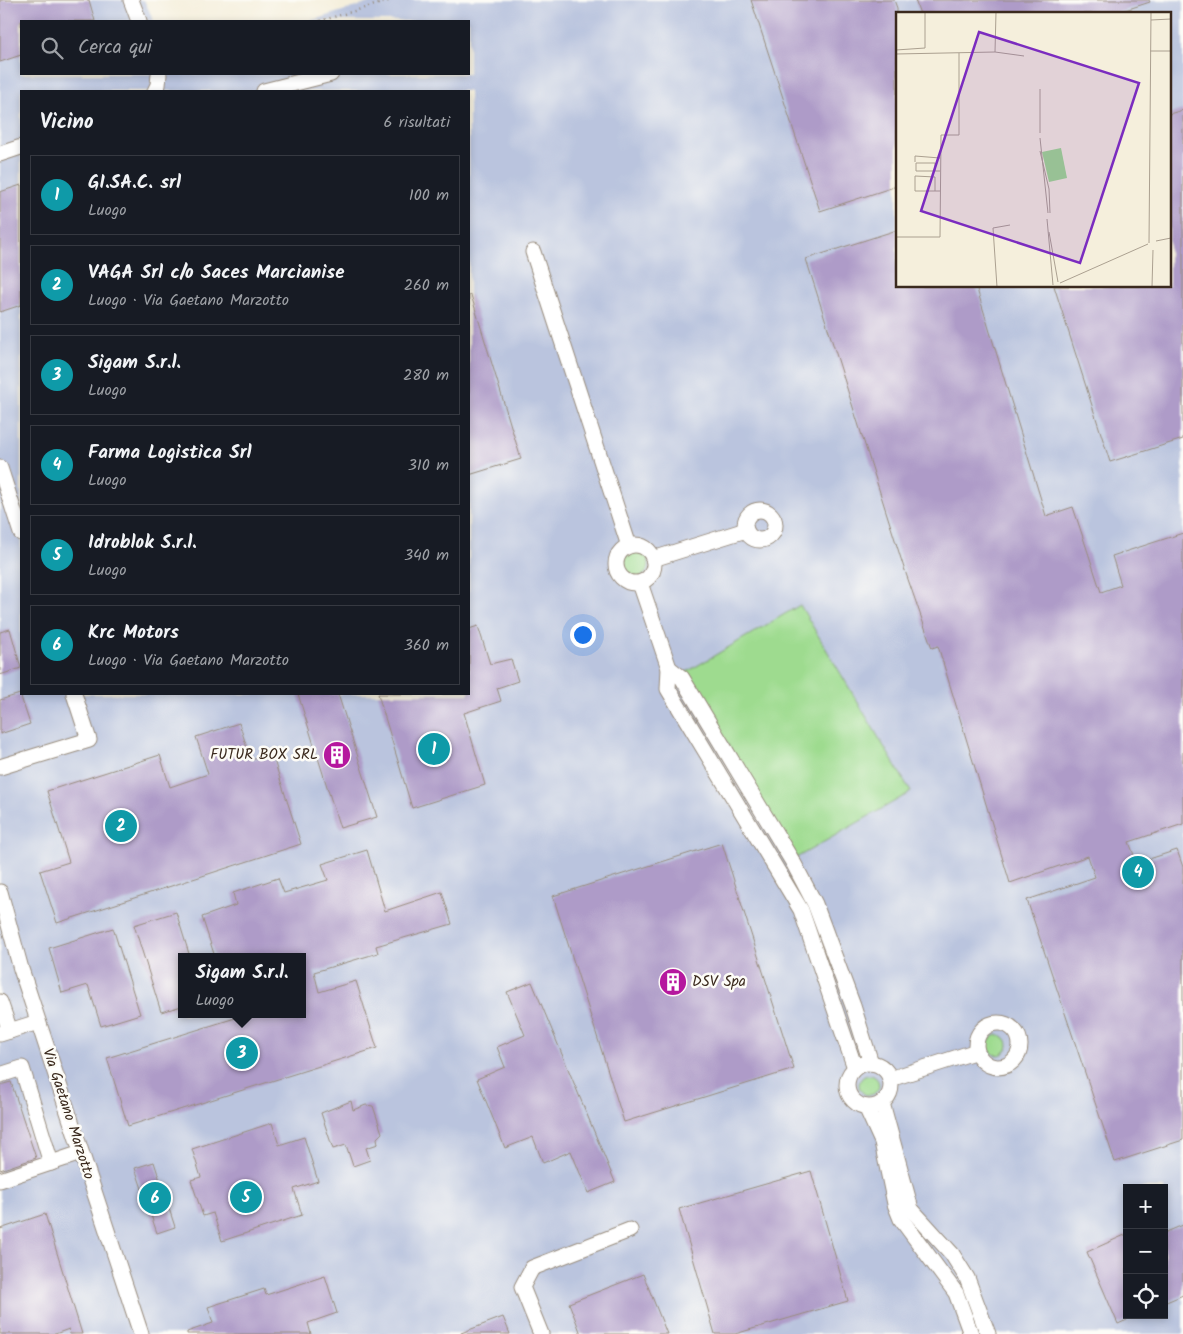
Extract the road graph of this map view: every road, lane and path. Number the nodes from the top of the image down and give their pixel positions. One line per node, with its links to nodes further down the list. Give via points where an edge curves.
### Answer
1 (132, 0): 3 (street)
2 (392, 0): 4 (path)
3 (139, 20)
4 (323, 20)
5 (158, 75): 7 (street)
6 (327, 75): 8 (street)
7 (156, 90)
8 (268, 90)
9 (20, 147): 10 (street)
10 (0, 154)
11 (533, 252): 15 (street)
12 (0, 468): 13 (street)
13 (20, 530)
14 (746, 530): 16 (street)
15 (629, 546): 16 (street, via 641,546); 17 (street, via 616,559 617,572 626,582)
16 (653, 558): 17 (street, via 650,576)
17 (640, 583): 18 (street)
18 (669, 668): 27 (street, via 682,678 815,904); 28 (street, via 668,688 801,910)
19 (74, 695): 20 (street, via 89,740)
20 (0, 767)
21 (0, 892): 22 (street, Via Gaetano Marzotto)
22 (5, 934): 24 (street, Via Gaetano Marzotto)
23 (0, 1002): 25 (street)
24 (38, 1022): 25 (street); 33 (street, Via Gaetano Marzotto)
25 (5, 1033)
26 (977, 1050): 30 (street)
27 (872, 1063): 28 (street); 30 (street, via 883,1068)
28 (855, 1068): 32 (street, via 847,1080 848,1095)
29 (0, 1075): 34 (street, via 22,1068)
30 (890, 1079): 31 (street, via 890,1092)
31 (882, 1103): 32 (street); 40 (street, via 911,1210 952,1254 967,1278)
32 (866, 1107): 39 (street, via 882,1142 900,1219 956,1293)
33 (81, 1153): 34 (street); 37 (street, Via Gaetano Marzotto)
34 (51, 1163): 35 (street)
35 (0, 1180)
36 (630, 1230): 38 (street, via 532,1268 522,1287)
37 (140, 1334)
38 (541, 1334)
39 (971, 1334)
40 (988, 1334)

